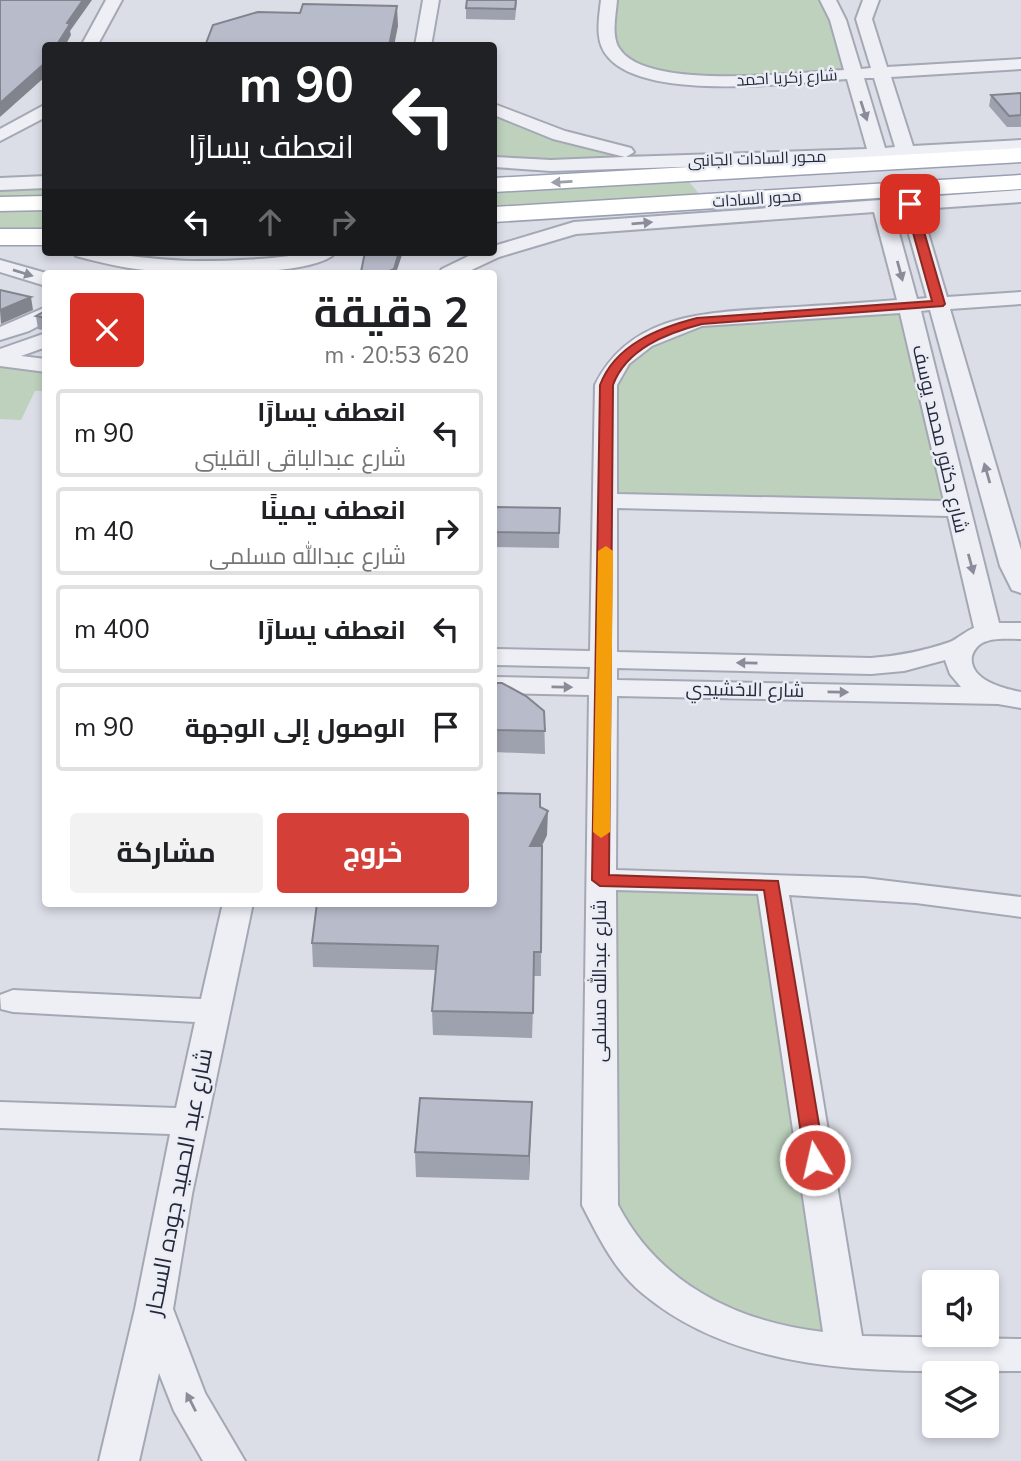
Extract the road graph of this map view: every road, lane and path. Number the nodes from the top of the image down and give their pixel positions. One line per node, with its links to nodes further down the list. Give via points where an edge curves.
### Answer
1 (114, 0): 6 (street)
2 (431, 0): 7 (street)
3 (609, 0): 10 (street, شارع زكريا احمد, via 608,44 632,66 655,75 720,82)
4 (828, 0): 10 (street)
5 (871, 0): 9 (street, via 864,19)
6 (91, 42)
7 (424, 42)
8 (1021, 64): 9 (street, شارع زكريا احمد)
9 (879, 73): 10 (street, شارع زكريا احمد); 16 (street)
10 (852, 74): 18 (street, one-way to 18)
11 (497, 110): 20 (street, via 570,138)
12 (42, 112): 14 (street)
13 (42, 122): 14 (street)
14 (18, 127): 15 (street)
15 (0, 136)
16 (906, 152): 17 (street, محور السادات الجانبى); 18 (street, محور السادات الجانبى)
17 (1016, 153): 20 (main road, محور السادات)
18 (878, 154): 20 (street, محور السادات الجانبى)
19 (500, 164): 20 (street, محور السادات الجانبى)
20 (680, 169): 23 (main road, محور السادات, one-way to 23)
21 (1021, 182): 31 (main road, محور السادات)
22 (42, 183): 26 (street)
23 (497, 185)
24 (42, 192): 26 (street)
25 (1021, 196): 28 (street)
26 (3, 197): 27 (main road)
27 (42, 202)
28 (910, 204): 29 (street); 44 (street, شارع دكتور محمد يوسف)
29 (882, 205): 31 (street, one-way to 29); 44 (street, شارع دكتور محمد يوسف, one-way to 44)
30 (497, 215): 31 (main road, محور السادات)
31 (571, 219): 34 (street)
32 (0, 237): 33 (main road)
33 (39, 239)
34 (497, 250)
35 (97, 256): 40 (street)
36 (180, 256): 40 (street, via 164,257)
37 (485, 256): 41 (street)
38 (321, 260): 40 (street)
39 (0, 266): 42 (street, one-way to 42)
40 (140, 268)
41 (455, 270)
42 (42, 279)
43 (1021, 298): 44 (street, شارع عبدالله مسلمى)
44 (924, 305): 50 (street, شارع عبدالله مسلمى, via 701,320 636,346 611,371 606,385); 51 (street, شارع دكتور محمد يوسف); 52 (street, شارع دكتور محمد يوسف, one-way to 44)
45 (42, 315): 46 (street)
46 (0, 334)
47 (42, 341): 48 (street)
48 (0, 358): 49 (street)
49 (42, 365)
50 (606, 501): 51 (street); 57 (street, شارع عبدالله مسلمى)
51 (956, 509): 53 (street, شارع دكتور محمد يوسف, one-way to 53)
52 (1021, 585)
53 (988, 631): 54 (street); 55 (street, شارع الاخشيدي)
54 (1021, 631)
55 (960, 647): 57 (street, شارع الاخشيدي, one-way to 57, via 904,663 871,666); 59 (street, via 956,660 961,673 976,686)
56 (497, 657): 57 (street, شارع الاخشيدي)
57 (604, 674): 58 (street, شارع الاخشيدي, one-way to 57); 59 (street, شارع الاخشيدي, one-way to 59); 60 (street, شارع عبدالله مسلمى)
58 (497, 685)
59 (1009, 698)
60 (600, 880): 61 (street); 69 (street, شارع عبدالله مسلمى, via 600,1205 617,1238 647,1275 688,1306 733,1329 787,1345)
61 (772, 885): 63 (street, via 893,889); 69 (street)
62 (237, 907): 65 (street, شارع عبد الحميد جوده السحار)
63 (1021, 908)
64 (13, 1001): 65 (street)
65 (214, 1011): 67 (street, شارع عبد الحميد جوده السحار)
66 (0, 1115): 67 (street)
67 (190, 1122): 68 (street, شارع عبد الحميد جوده السحار)
68 (154, 1309): 71 (street, شارع عبد الحميد جوده السحار); 72 (street, one-way to 68, via 188,1399)
69 (845, 1352): 70 (street, شارع عبدالله مسلمى)
70 (1021, 1355)
71 (119, 1461)
72 (225, 1461)

